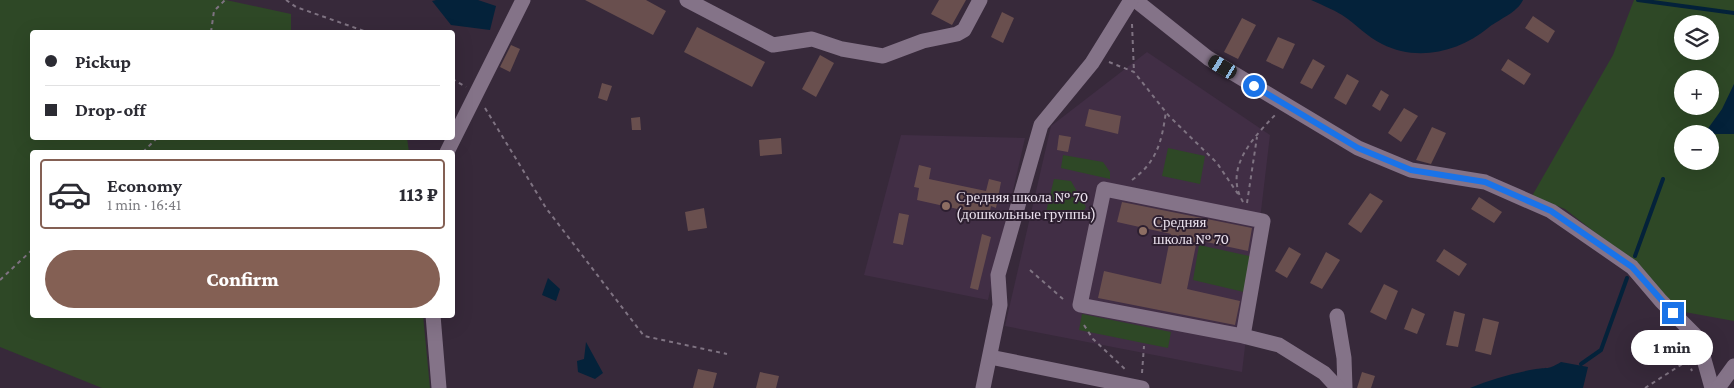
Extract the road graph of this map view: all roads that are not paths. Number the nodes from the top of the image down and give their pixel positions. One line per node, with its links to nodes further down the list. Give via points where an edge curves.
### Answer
1 (523, 0): 5 (street)
2 (687, 0): 3 (street, via 772,45 812,40 883,56 923,41 958,34 964,30)
3 (980, 0)
4 (1131, 2): 9 (street, via 1095,58 1041,125 998,275 1000,305); 16 (street, via 1151,13 1208,58 1358,148 1411,170 1485,182 1551,211 1632,267 1698,338)
5 (455, 134)
6 (1337, 316): 15 (street)
7 (433, 318): 11 (street)
8 (1243, 336): 8 (street, via 1080,305 1104,189 1263,221); 14 (street, via 1279,345 1324,373)
9 (990, 357): 12 (street); 13 (street)
10 (1734, 366): 17 (street)
11 (440, 388)
12 (983, 388)
13 (1142, 388)
14 (1338, 388)
15 (1345, 388)
16 (1712, 388)
17 (1718, 388)

